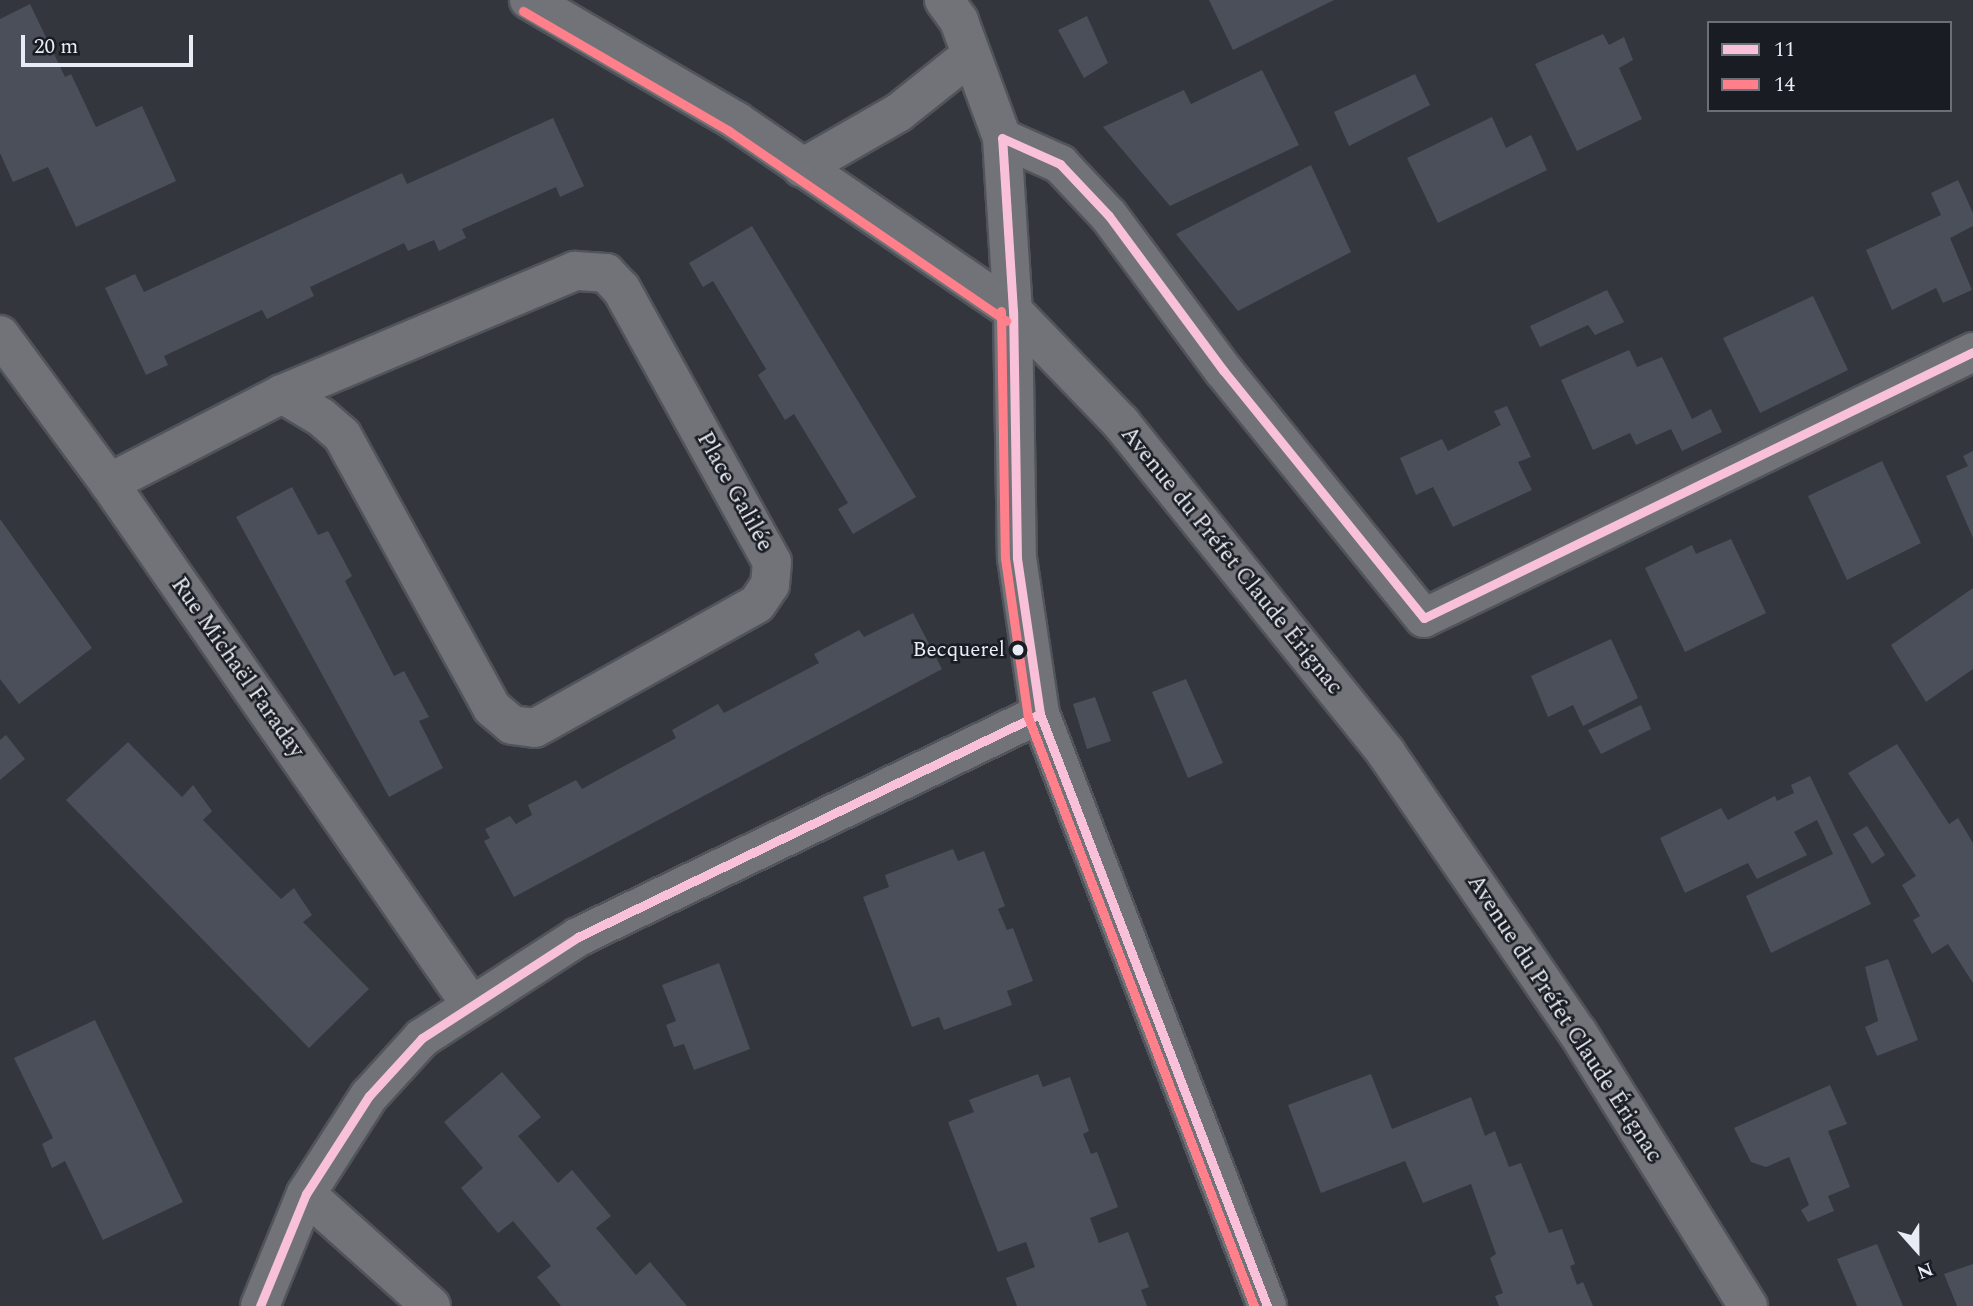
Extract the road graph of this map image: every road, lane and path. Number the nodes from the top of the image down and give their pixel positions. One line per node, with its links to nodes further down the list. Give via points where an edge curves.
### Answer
1 (529, 0): 5 (street, Avenue du Préfet Claude Érignac, via 736,121)
2 (944, 0): 3 (street, via 959,21)
3 (971, 55): 4 (street); 5 (street, via 898,113)
4 (1002, 138): 6 (street); 8 (street, via 1060,164 1109,216 1223,370 1424,618)
5 (802, 169): 6 (street, Avenue du Préfet Claude Érignac)
6 (1013, 310): 11 (street, via 1017,558); 17 (street, Avenue du Préfet Claude Érignac, via 1121,423 1386,753 1578,1033)
7 (0, 335): 10 (street, Rue Michaël Faraday)
8 (1973, 352)
9 (282, 394): 9 (street, Place Galilée, via 321,416 342,435 492,708 512,725 535,728 757,604 770,585 772,562 621,289 606,272 575,271); 10 (street, Place Galilée)
10 (109, 483): 12 (street, Rue Michaël Faraday)
11 (1040, 714): 12 (street, via 578,937); 16 (street)
12 (471, 1005): 13 (street, via 422,1038 369,1096)
13 (306, 1194): 14 (street); 15 (street)
14 (260, 1306)
15 (431, 1306)
16 (1267, 1306)
17 (1748, 1306)

